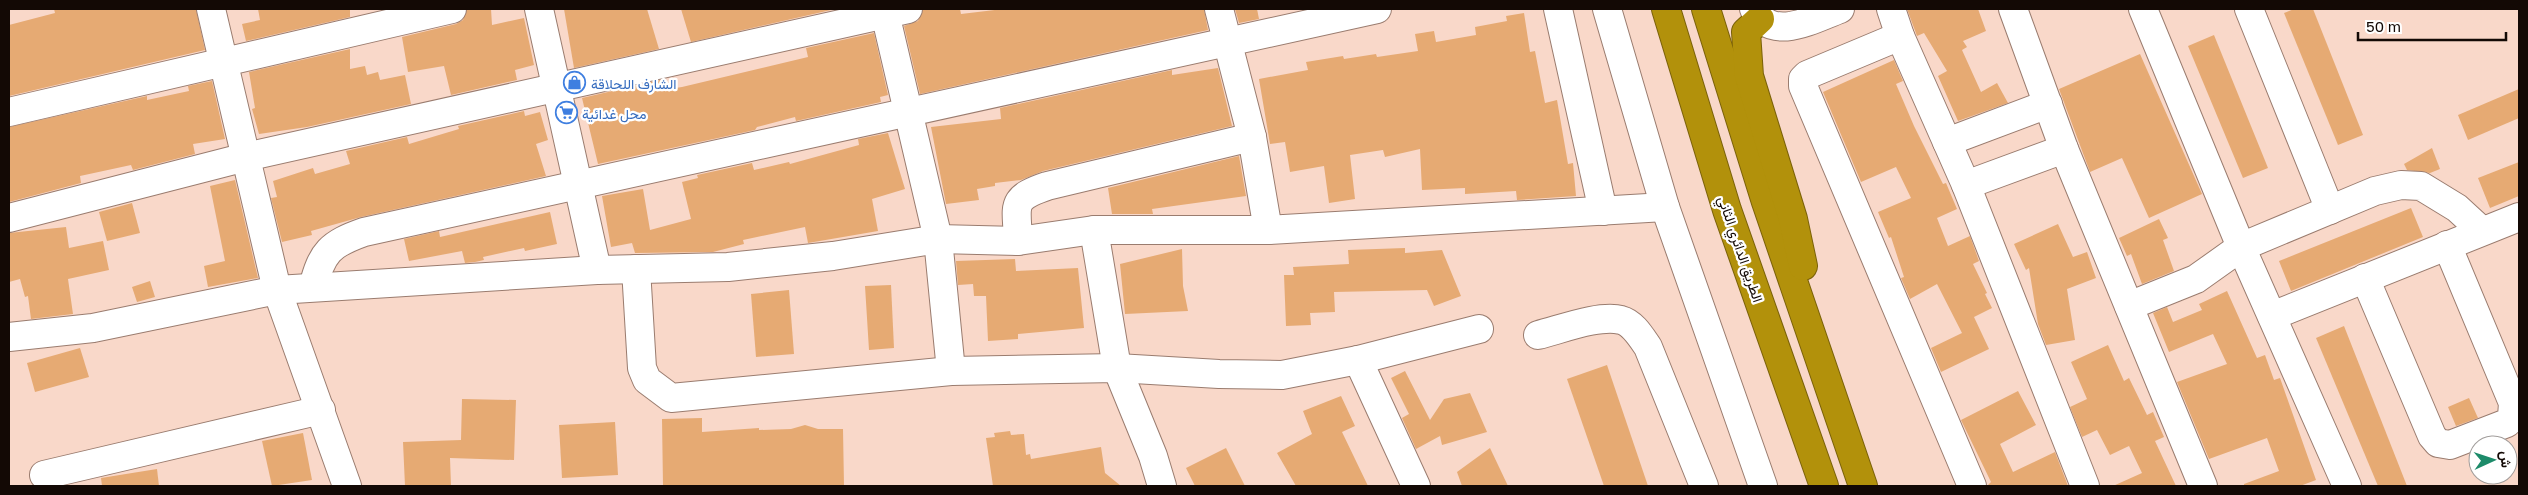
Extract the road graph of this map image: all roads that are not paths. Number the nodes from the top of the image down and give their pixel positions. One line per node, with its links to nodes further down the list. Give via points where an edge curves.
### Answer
1 (211, 9): 19 (street)
2 (452, 9): 19 (street)
3 (539, 9): 20 (street)
4 (1219, 9): 18 (street)
5 (1370, 9): 18 (street)
6 (1558, 9): 32 (street)
7 (1607, 9): 30 (street)
8 (1666, 9): 63 (highway, الطريق الدائري الثاني, via 1727,210)
9 (1706, 9): 48 (highway)
10 (1840, 9): 16 (street, via 1785,28 1773,26)
11 (1891, 9): 17 (street)
12 (2013, 9): 21 (street)
13 (2143, 9): 41 (street)
14 (2249, 9): 31 (street)
15 (892, 10): 20 (street); 23 (street)
16 (1757, 14): 48 (highway, via 1746,32 1749,76 1803,262)
17 (1900, 36): 25 (street); 65 (street, via 1807,75 1803,86)
18 (1227, 42): 23 (street); 24 (street)
19 (223, 63): 22 (street); 27 (street)
20 (557, 89): 27 (street); 28 (street)
21 (2048, 104): 25 (street); 26 (street)
22 (9, 112)
23 (909, 112): 28 (street); 38 (street)
24 (1252, 137): 36 (street); 39 (street, via 1027,192 1017,206)
25 (1947, 142): 29 (street)
26 (2064, 149): 29 (street); 47 (street)
27 (246, 157): 34 (street); 46 (street)
28 (578, 185): 43 (street); 45 (street, via 364,232 342,240 324,254)
29 (1966, 185): 66 (street)
30 (1665, 207): 32 (street); 62 (street)
31 (2330, 210): 37 (street, via 2375,191 2400,185 2421,186 2457,208); 41 (street)
32 (1603, 211): 36 (street)
33 (2519, 217): 37 (street)
34 (9, 218)
35 (1094, 230): 36 (street); 39 (street); 54 (street)
36 (1268, 230)
37 (2482, 231): 40 (street)
38 (938, 239): 39 (street); 42 (street, via 833,256 728,267); 55 (street)
39 (1018, 241)
40 (2447, 245): 44 (street); 44 (street, via 2513,403 2512,417 2507,423 2450,445 2438,443 2432,436)
41 (2241, 247): 47 (street, via 2196,279); 49 (street)
42 (636, 269): 43 (street); 55 (street, via 642,368 647,380 671,398)
43 (597, 270): 45 (street)
44 (2365, 278): 49 (street)
45 (313, 287): 46 (street)
46 (277, 290): 52 (street, via 94,328); 56 (street)
47 (2129, 306): 67 (street)
48 (1803, 310): 64 (highway)
49 (2272, 316): 68 (street)
50 (1479, 329): 53 (street)
51 (1538, 335): 61 (street, via 1606,318 1622,320 1634,329 1648,347)
52 (9, 337)
53 (1358, 360): 54 (street, via 1282,375); 60 (street)
54 (1117, 368): 55 (street); 59 (street)
55 (951, 371)
56 (321, 410): 57 (street); 58 (street)
57 (44, 475)
58 (347, 486)
59 (1162, 486)
60 (1416, 486)
61 (1704, 486)
62 (1763, 486)
63 (1824, 486)
64 (1863, 486)
65 (1972, 486)
66 (2085, 486)
67 (2203, 486)
68 (2347, 486)

